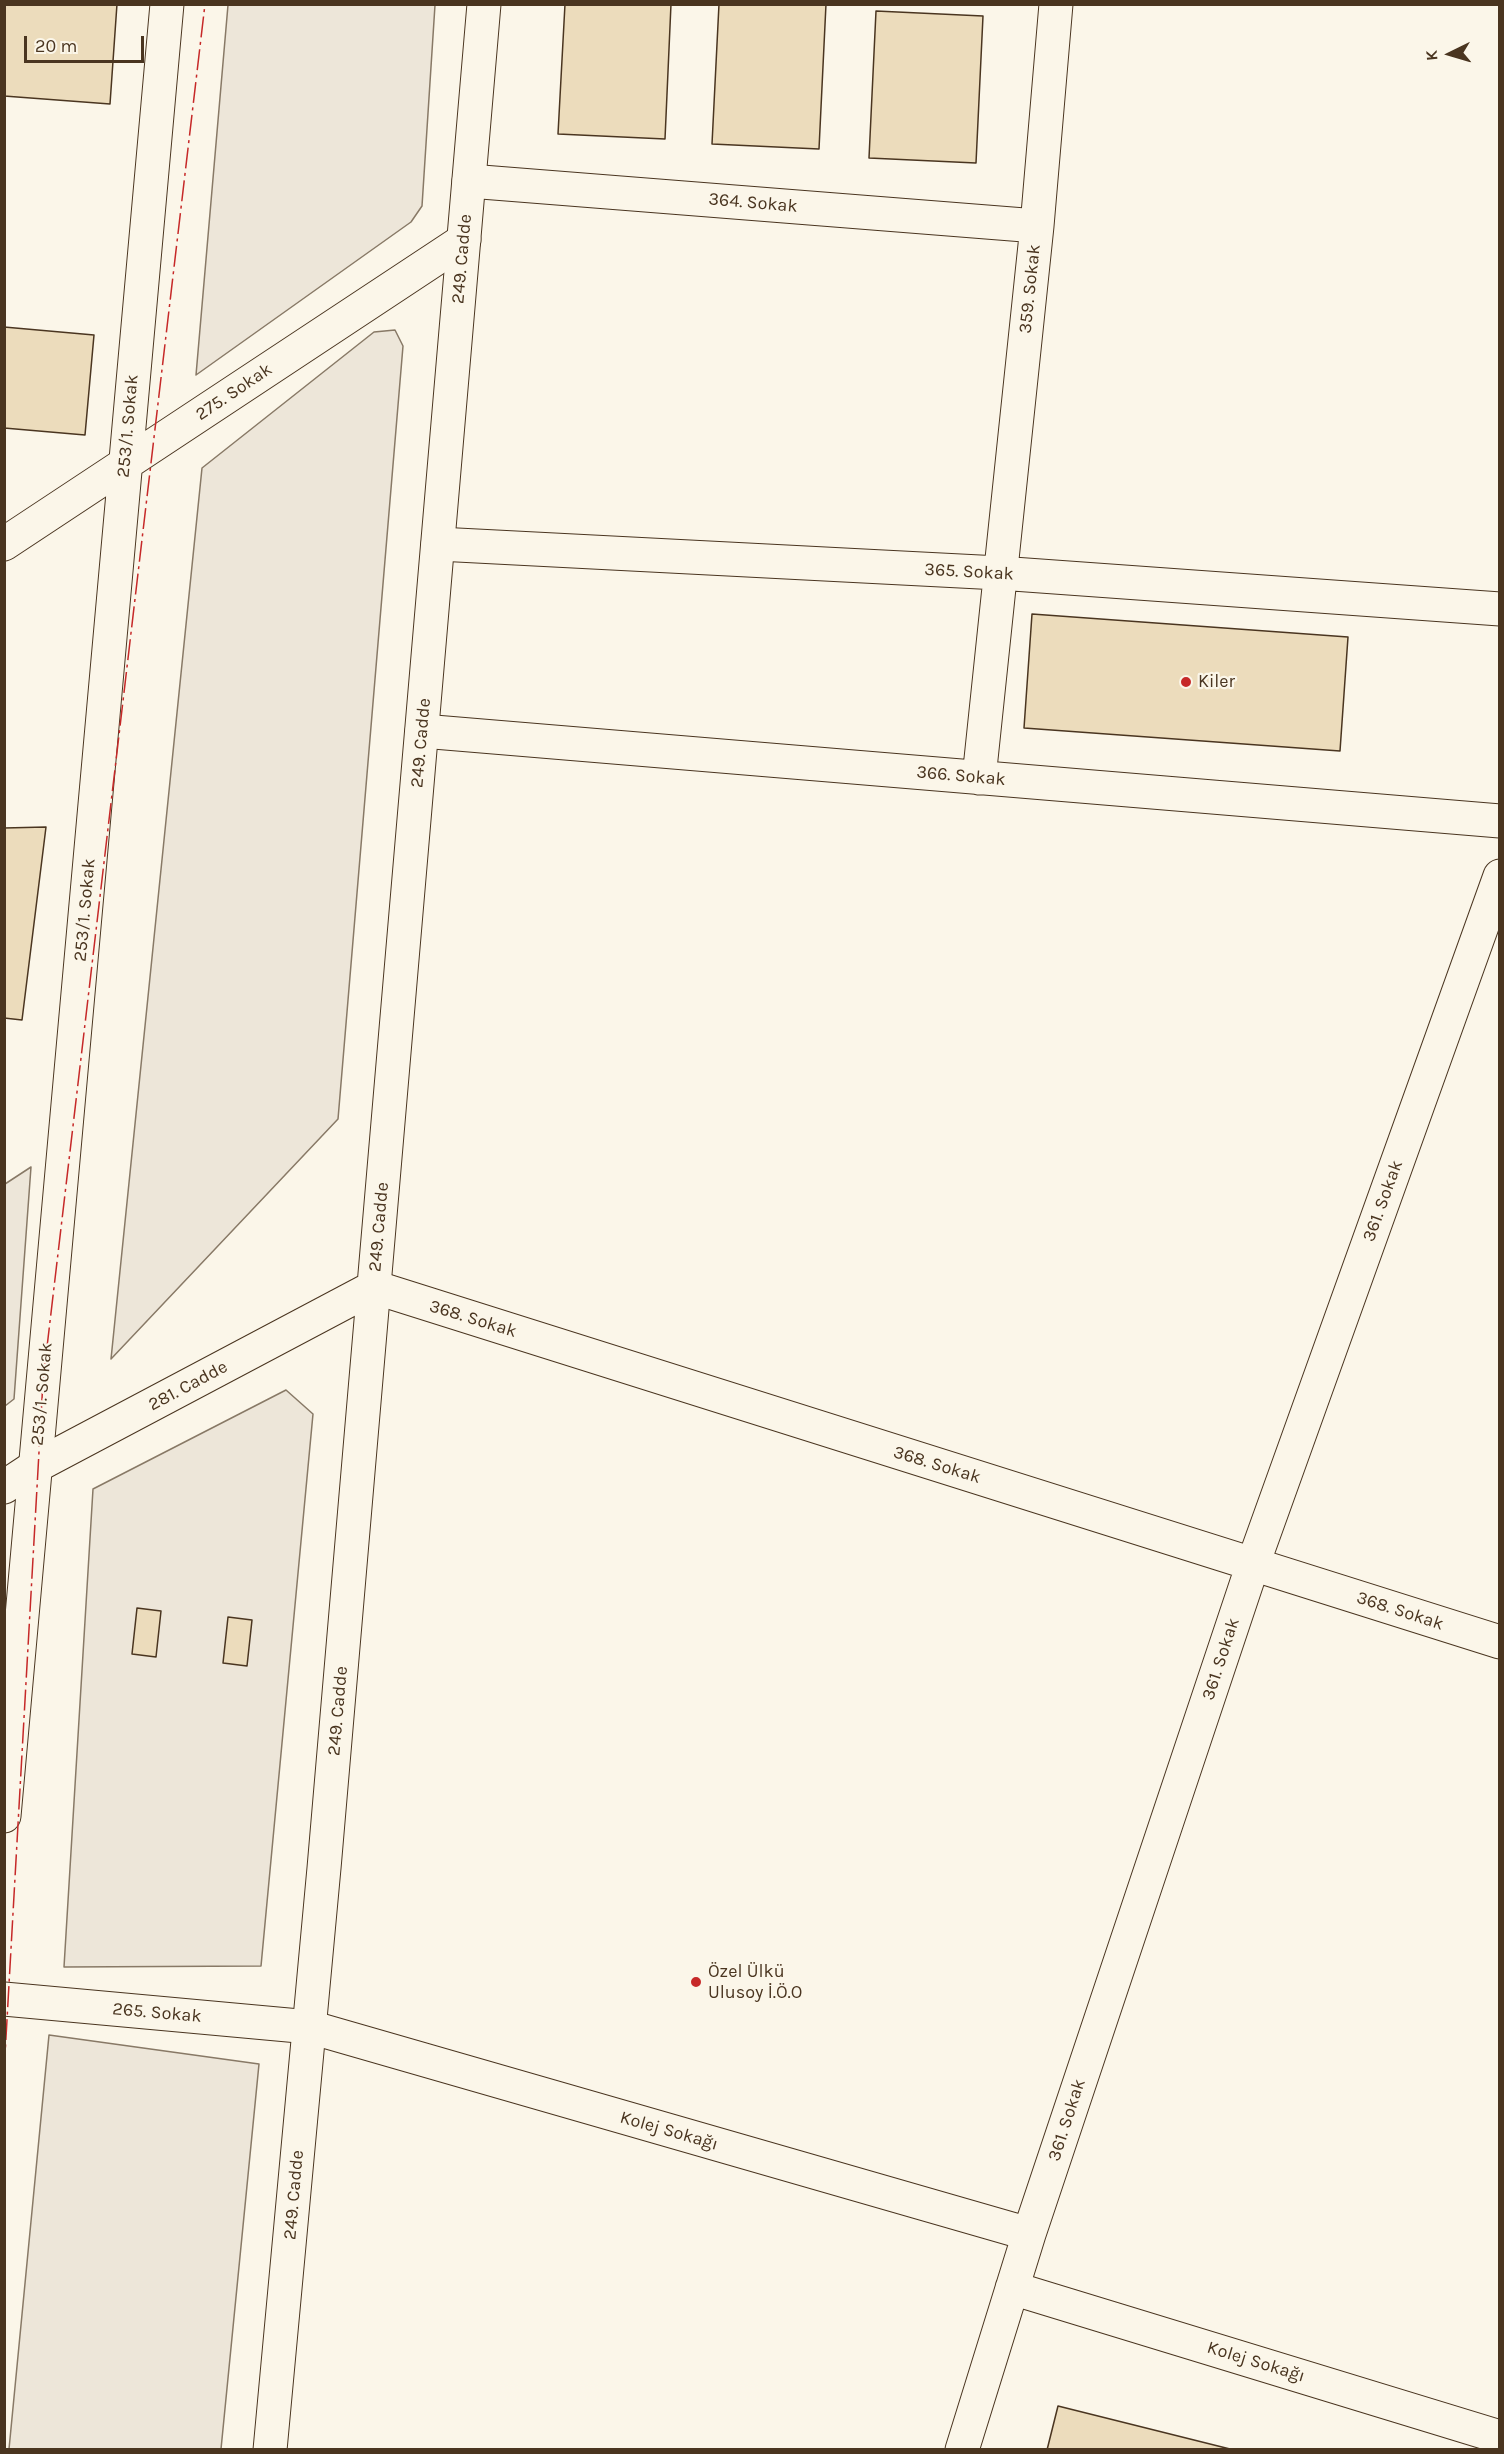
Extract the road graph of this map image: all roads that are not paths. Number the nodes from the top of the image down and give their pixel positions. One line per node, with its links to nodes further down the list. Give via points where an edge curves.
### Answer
1 (167, 4): 7 (street, 253/1. Sokak)
2 (484, 4): 4 (street, 249. Cadde)
3 (1056, 4): 5 (street, 359. Sokak)
4 (469, 181): 5 (street, 364. Sokak); 6 (street, 249. Cadde)
5 (1036, 226): 10 (street, 359. Sokak)
6 (464, 240): 7 (street, 275. Sokak); 9 (street, 249. Cadde)
7 (124, 465): 8 (street, 275. Sokak); 17 (street, 253/1. Sokak)
8 (4, 544)
9 (438, 544): 10 (street, 365. Sokak); 12 (street, 249. Cadde)
10 (999, 573): 11 (street, 365. Sokak); 13 (street, 359. Sokak)
11 (1500, 609)
12 (422, 731): 13 (street, 366. Sokak); 16 (street, 249. Cadde)
13 (979, 778): 14 (street, 366. Sokak)
14 (1500, 821)
15 (1500, 876): 19 (street, 361. Sokak)
16 (374, 1287): 17 (street, 281. Cadde); 19 (street, 368. Sokak); 23 (street, 249. Cadde)
17 (36, 1466): 18 (street, 281. Cadde); 21 (street, 253/1. Sokak)
18 (4, 1487)
19 (1252, 1564): 20 (street, 368. Sokak); 24 (street, 361. Sokak)
20 (1500, 1642)
21 (4, 1816)
22 (4, 1999): 23 (street, 265. Sokak)
23 (310, 2027): 24 (street, Kolej Sokağı); 27 (street, 249. Cadde)
24 (1029, 2234): 25 (street, 361. Sokak)
25 (1012, 2288): 26 (street, Kolej Sokağı); 28 (street, 361. Sokak)
26 (1500, 2437)
27 (270, 2450)
28 (962, 2450)

